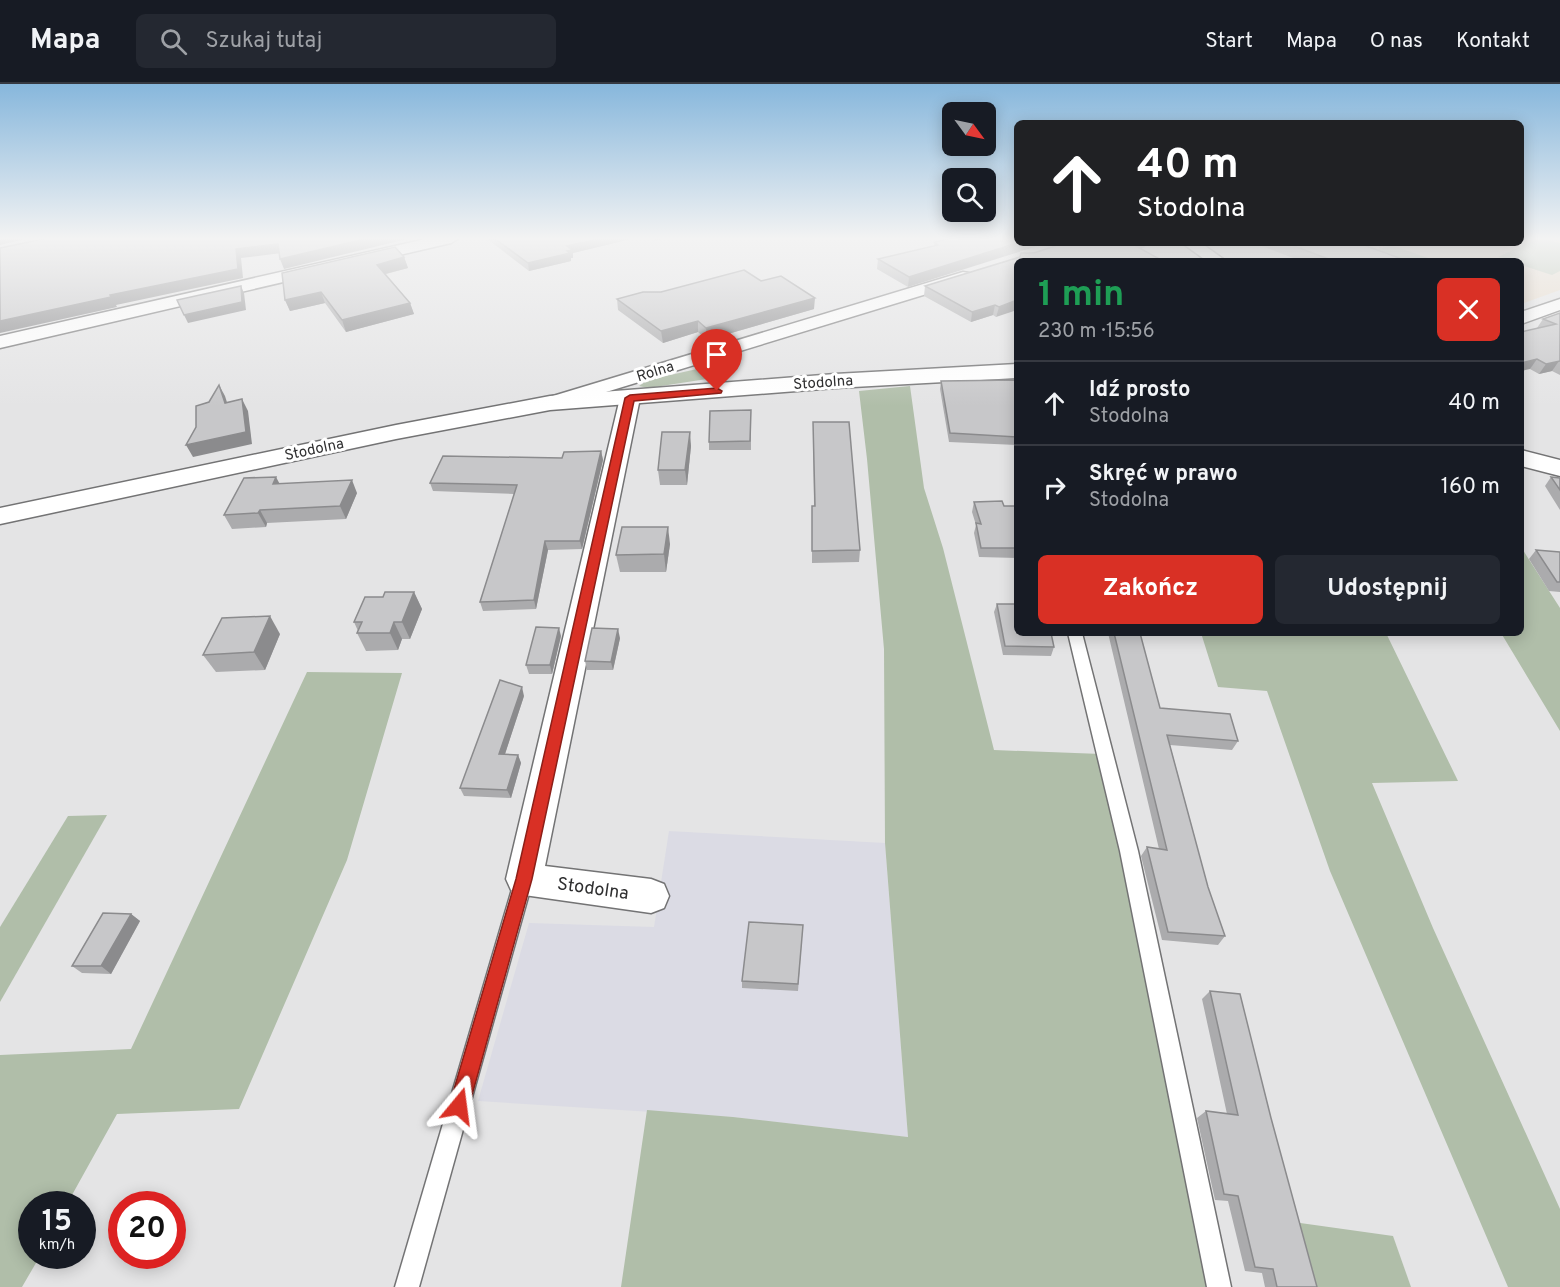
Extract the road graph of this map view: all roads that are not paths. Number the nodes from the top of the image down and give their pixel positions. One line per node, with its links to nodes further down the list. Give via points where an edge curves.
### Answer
1 (208, 294): 5 (street)
2 (907, 294): 8 (street, Rolna)
3 (1560, 304): 4 (street)
4 (1524, 317)
5 (0, 342)
6 (1014, 372): 7 (street, Stodolna, via 835,381)
7 (630, 398): 8 (street, Stodolna); 13 (street)
8 (550, 403): 11 (street, Stodolna)
9 (1524, 459): 10 (street)
10 (1560, 468)
11 (0, 516)
12 (1076, 636): 16 (lane, via 1129,851)
13 (524, 879): 14 (street, Stodolna); 15 (lane)
14 (651, 896)
15 (407, 1287)
16 (1219, 1287)

